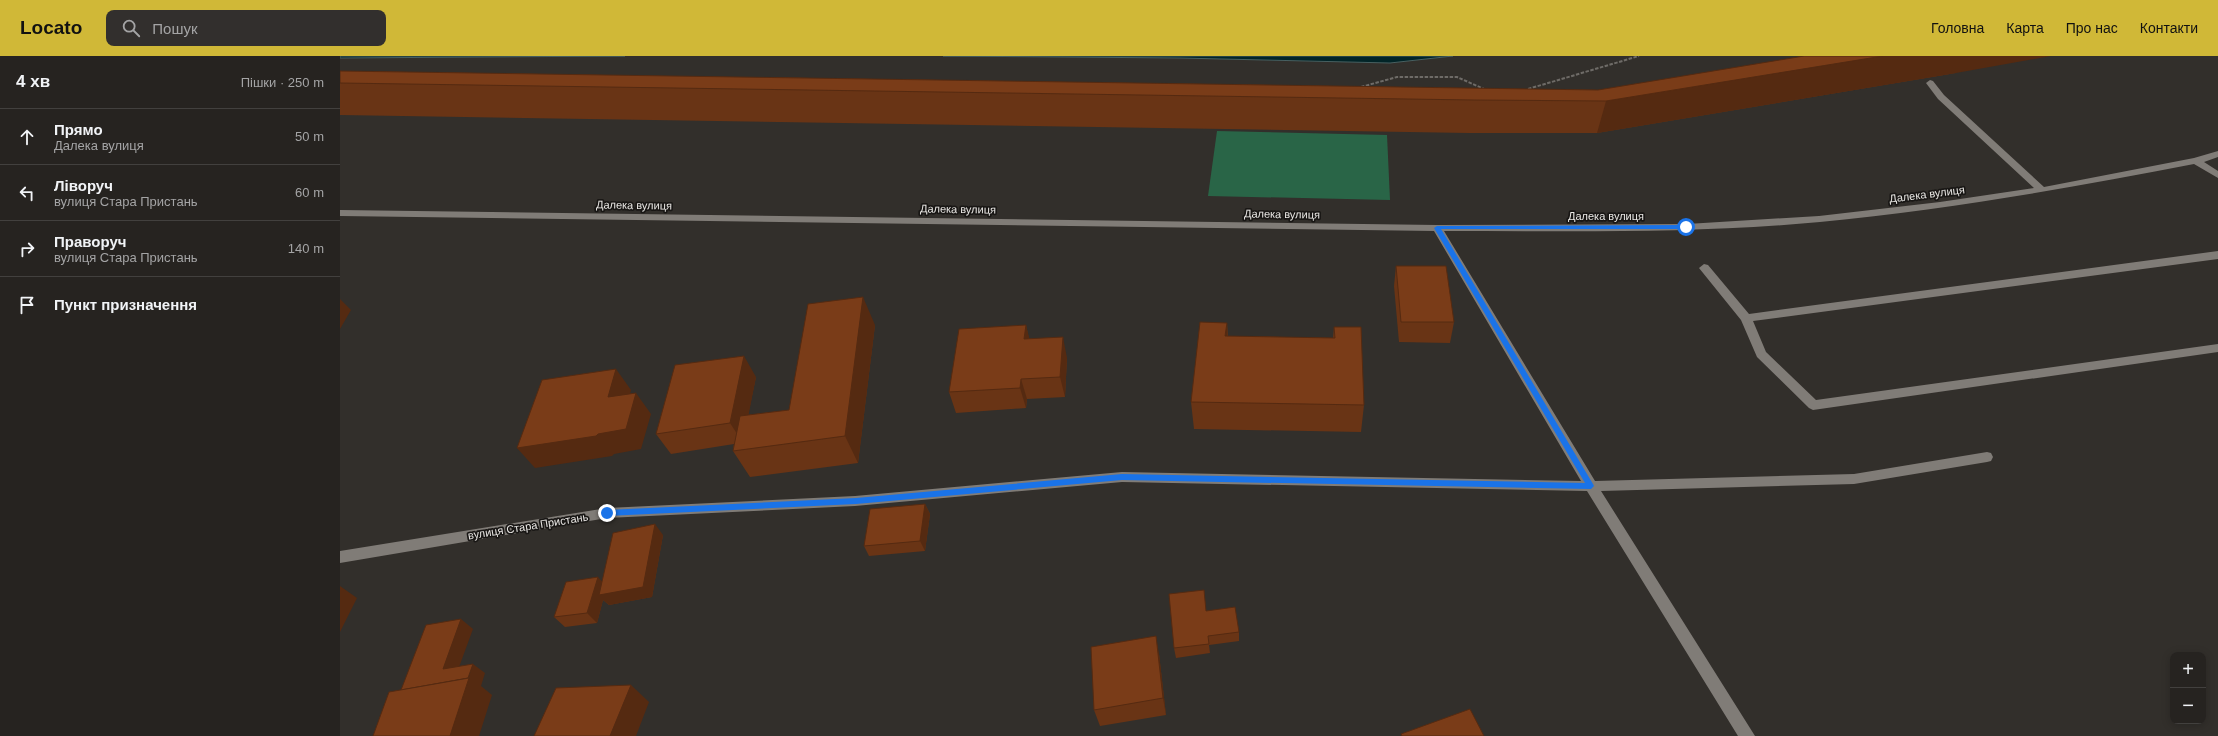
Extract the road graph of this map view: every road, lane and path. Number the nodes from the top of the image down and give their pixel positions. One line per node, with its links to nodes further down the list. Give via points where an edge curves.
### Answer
1 (1639, 56): 4 (path)
2 (1930, 83): 9 (street, via 1941,97)
3 (1355, 89): 5 (path, via 1397,77 1457,77)
4 (1526, 90)
5 (1488, 92)
6 (2218, 154): 7 (street, Далека вулиця)
7 (2196, 161): 8 (street); 9 (street, Далека вулиця)
8 (2218, 175)
9 (2042, 190): 11 (street, Далека вулиця, via 1940,206 1756,223 1686,227)
10 (340, 213): 11 (street, Далека вулиця)
11 (1437, 228): 17 (street)
12 (2218, 255): 14 (street)
13 (1704, 268): 14 (street)
14 (1746, 318): 15 (street, via 1761,354 1813,405)
15 (2218, 348)
16 (1987, 457): 17 (street, вулиця Стара Пристань, via 1854,479)
17 (1591, 486): 18 (street, вулиця Стара Пристань, via 1122,477 856,501 607,513); 19 (street)
18 (340, 557)
19 (1747, 736)

